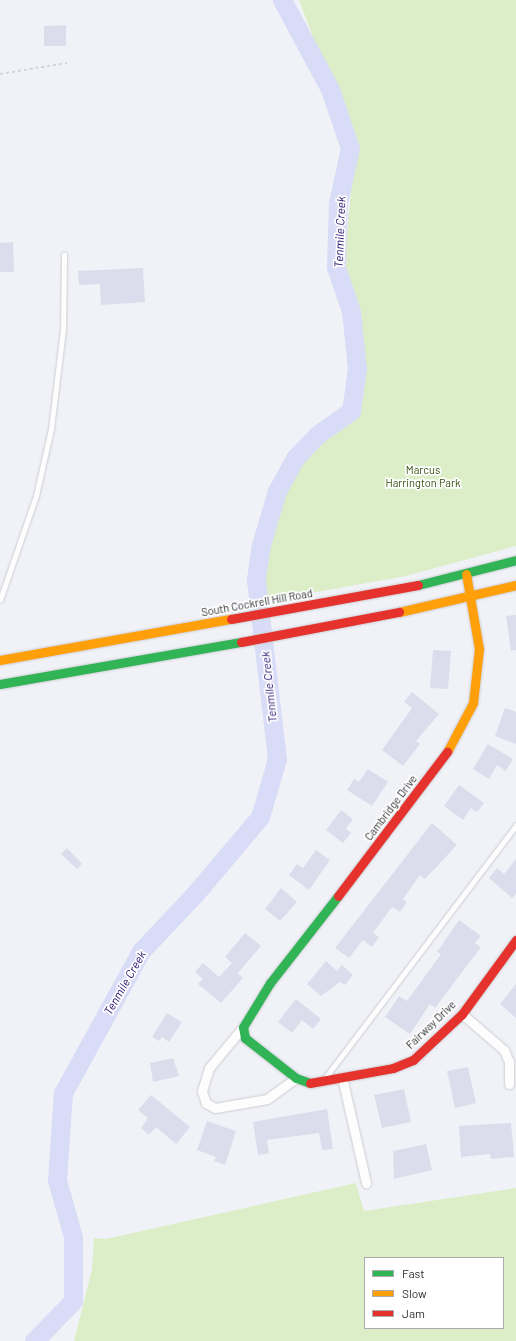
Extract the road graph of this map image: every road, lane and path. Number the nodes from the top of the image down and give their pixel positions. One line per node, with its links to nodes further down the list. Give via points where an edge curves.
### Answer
1 (67, 63): 2 (path)
2 (0, 74)
3 (64, 255): 8 (lane, via 63,330 51,428 36,496)
4 (516, 560): 5 (main road, South Cockrell Hill Road)
5 (466, 574): 7 (main road, Cambridge Drive); 9 (main road, South Cockrell Hill Road, via 308,606)
6 (516, 585): 7 (main road)
7 (470, 597): 10 (main road, via 312,630); 14 (main road, Cambridge Drive, via 479,649 478,677 474,703 464,725 433,774 270,983)
8 (0, 600)
9 (0, 660)
10 (0, 684)
11 (516, 825): 17 (lane)
12 (516, 940): 13 (main road, Fairway Drive)
13 (462, 1014): 15 (main road, Fairway Drive, via 413,1060 368,1074); 18 (street, via 504,1050 509,1062)
14 (243, 1027): 16 (main road, via 245,1038 252,1045); 16 (street, Cambridge Drive, via 209,1068 202,1091 206,1103 215,1108 267,1099)
15 (342, 1077): 17 (main road); 19 (street)
16 (296, 1078): 17 (main road, via 309,1083)
17 (322, 1082)
18 (509, 1084)
19 (366, 1183)

